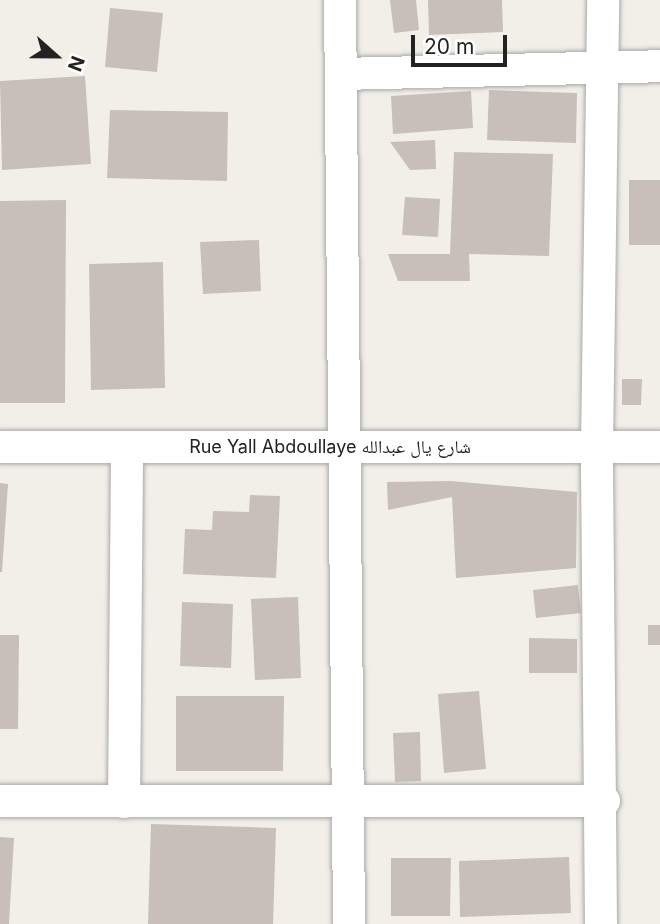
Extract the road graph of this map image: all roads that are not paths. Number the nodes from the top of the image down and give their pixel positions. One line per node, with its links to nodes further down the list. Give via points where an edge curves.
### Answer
1 (340, 0): 5 (street)
2 (603, 0): 3 (street)
3 (602, 66): 4 (street); 5 (street); 7 (street)
4 (660, 66)
5 (341, 74): 6 (street)
6 (345, 446): 7 (street, Rue Yall Abdoullaye شارع يال عبدالله); 10 (street, Rue Yall Abdoullaye شارع يال عبدالله); 14 (street)
7 (597, 446): 8 (street, Rue Yall Abdoullaye شارع يال عبدالله); 12 (street)
8 (660, 446)
9 (0, 447): 10 (street, Rue Yall Abdoullaye شارع يال عبدالله)
10 (127, 449): 13 (street)
11 (0, 801): 13 (street)
12 (604, 801): 14 (street); 16 (street)
13 (124, 802): 14 (street)
14 (348, 802): 15 (street)
15 (349, 924)
16 (601, 924)

